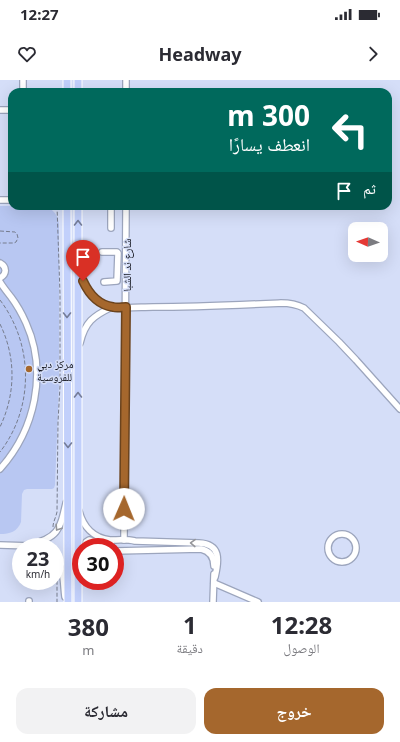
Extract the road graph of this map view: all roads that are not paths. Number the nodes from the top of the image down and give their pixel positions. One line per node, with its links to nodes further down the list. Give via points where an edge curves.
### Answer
1 (67, 210): 19 (main road, one-way to 19)
2 (78, 210): 10 (main road, one-way to 2)
3 (111, 210): 5 (street)
4 (126, 210): 9 (street, شارع ند الشبا)
5 (111, 228)
6 (102, 252): 8 (street, via 118,252)
7 (0, 263): 11 (street, via 5,270)
8 (118, 268): 9 (street); 13 (street, via 117,280)
9 (126, 268): 15 (street, شارع ند الشبا)
10 (78, 269): 14 (street, via 91,296); 16 (main road)
11 (0, 278)
12 (0, 282): 18 (street, via 20,310 30,331 37,376 28,425 16,448)
13 (104, 282)
14 (112, 307): 15 (street); 16 (street, via 89,322)
15 (126, 307): 17 (street, via 292,303 299,305 339,342); 25 (street, شارع ند الشبا)
16 (78, 347): 20 (main road, one-way to 16)
17 (400, 409)
18 (0, 469)
19 (68, 496): 22 (street, one-way to 22, via 62,521); 34 (main road)
20 (78, 506): 23 (main road); 24 (street, via 84,524 94,534)
21 (342, 534): 21 (street, via 332,539 329,547 332,557 342,562 350,560 356,549 352,539)
22 (50, 538)
23 (78, 538)
24 (103, 538)
25 (124, 540): 26 (street)
26 (135, 541): 27 (street); 31 (street, one-way to 26, via 217,554 211,545)
27 (124, 542)
28 (0, 545): 29 (street)
29 (12, 545)
30 (124, 551): 31 (street, via 204,550 213,557)
31 (214, 580): 36 (street); 37 (street)
32 (64, 587): 34 (street)
33 (78, 590): 35 (main road)
34 (68, 602)
35 (78, 602)
36 (213, 602)
37 (258, 602)

